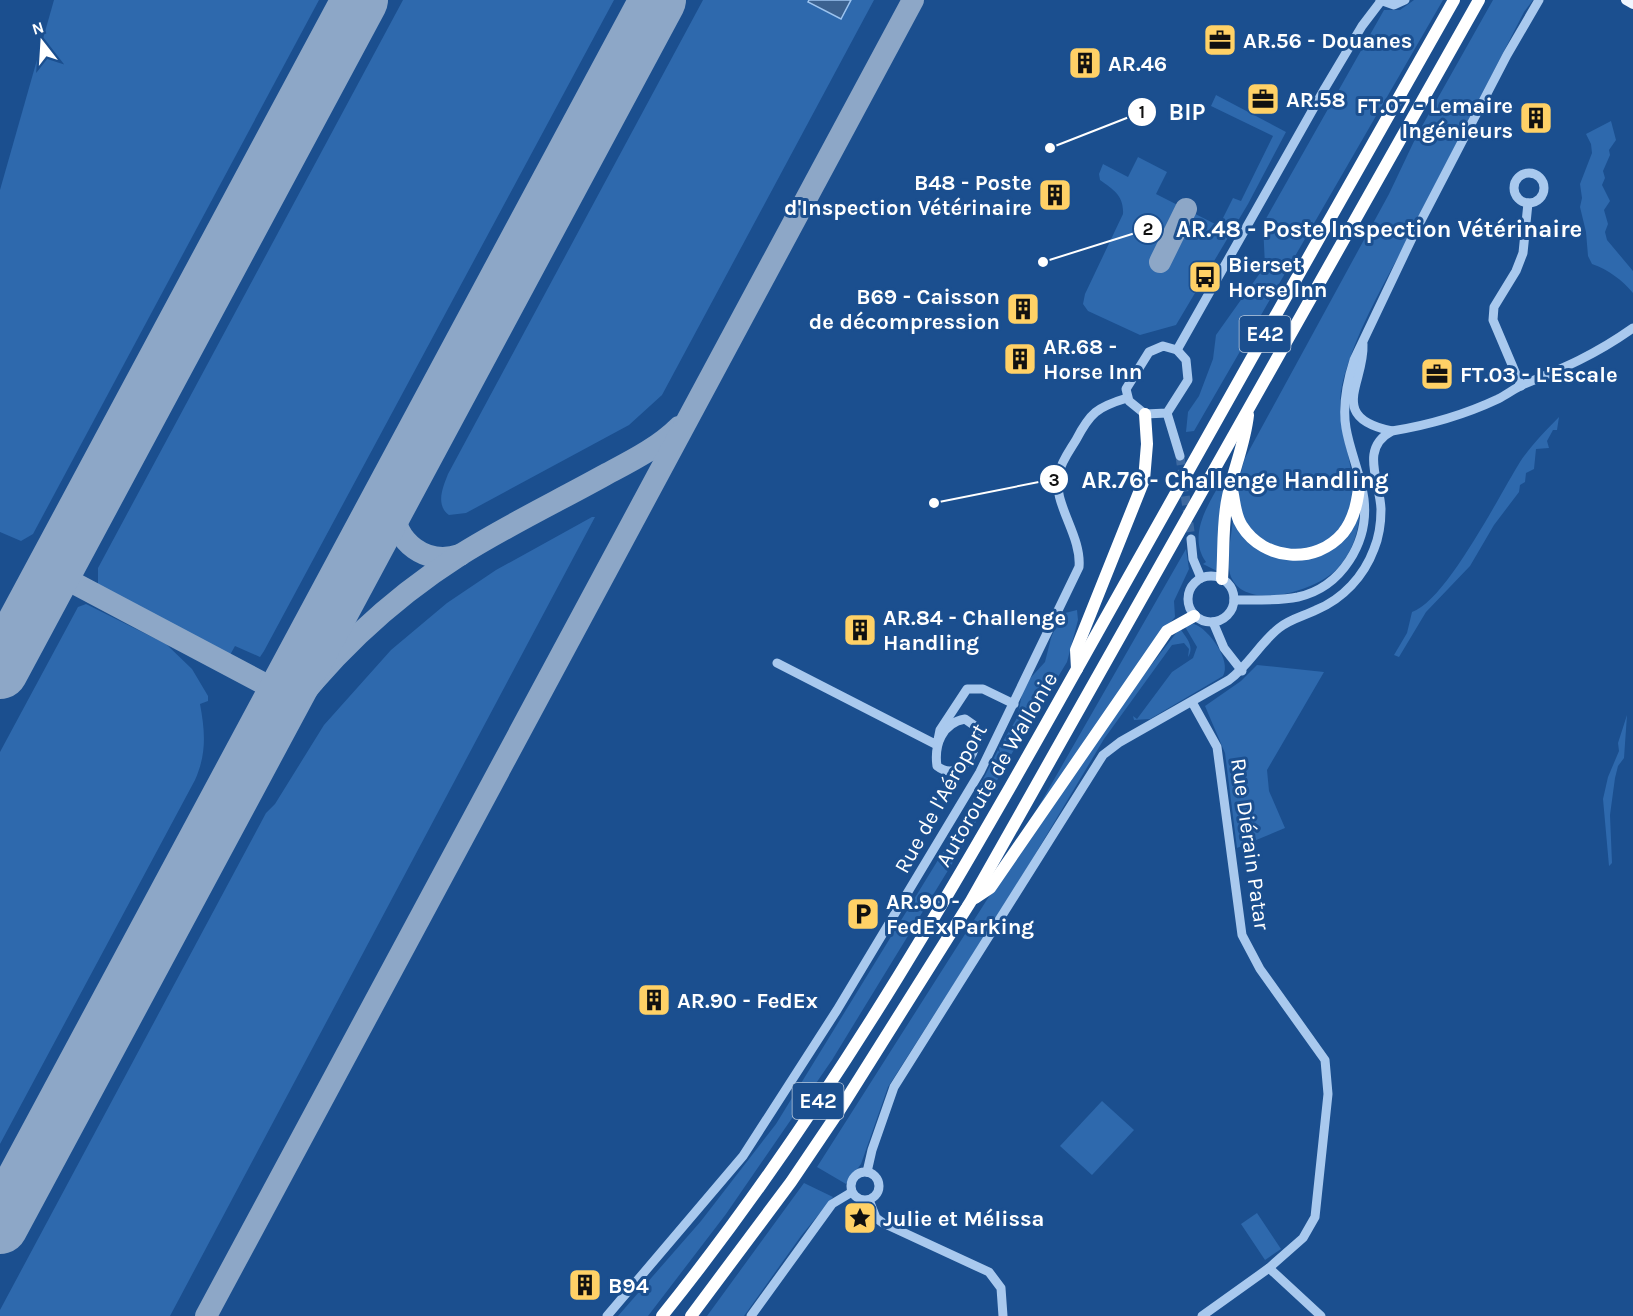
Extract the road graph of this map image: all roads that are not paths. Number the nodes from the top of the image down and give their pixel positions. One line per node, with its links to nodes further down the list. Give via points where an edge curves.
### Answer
1 (1381, 0): 2 (street, via 1394,5); 11 (street, via 1325,88)
2 (1405, 0)
3 (1454, 0): 28 (highway, Autoroute de Wallonie / E42)
4 (1479, 0): 14 (highway, Autoroute de Wallonie / E42)
5 (1539, 0): 10 (street, via 1501,66)
6 (1626, 0): 7 (main road)
7 (1633, 4)
8 (1528, 203): 12 (street, via 1523,253 1494,307 1493,320)
9 (1633, 328): 12 (street, via 1588,358)
10 (1362, 340): 17 (street, via 1363,355 1352,395 1355,409 1368,423); 19 (street, via 1348,380 1344,412)
11 (1177, 350): 13 (street, via 1163,346 1149,351 1126,389); 15 (street, via 1186,360 1189,373)
12 (1521, 386): 17 (street, via 1458,416)
13 (1127, 398): 16 (street); 31 (street, Rue de l'Aéroport, via 1107,404 1088,417 1058,473 1061,498 1078,544 1079,567)
14 (1248, 411): 20 (highway, via 1245,440); 33 (highway, Autoroute de Wallonie / E42)
15 (1167, 413): 16 (street); 18 (street)
16 (1145, 414): 28 (highway, via 1144,480 1076,650)
17 (1392, 431): 29 (street, via 1383,435 1373,454 1380,528 1363,573 1331,604 1282,625)
18 (1180, 456)
19 (1360, 480): 20 (highway, via 1353,516 1343,533 1324,548 1290,555 1268,549 1246,533 1238,519); 24 (street, via 1363,532 1353,555 1334,578 1298,597)
20 (1231, 486): 23 (highway)
21 (1191, 539): 22 (street, via 1193,559)
22 (1201, 578): 23 (street); 25 (street, via 1188,595)
23 (1222, 579): 24 (street, via 1231,588)
24 (1234, 600): 26 (street, via 1228,615)
25 (1194, 616): 26 (street); 33 (highway, via 1167,631 990,888)
26 (1213, 622): 29 (street, via 1224,648)
27 (777, 663): 32 (street)
28 (1077, 669): 39 (highway, Autoroute de Wallonie / E42, via 870,1024 774,1166)
29 (1242, 671): 30 (street)
30 (1192, 702): 34 (street, via 1103,755 894,1087); 37 (street, Rue Diérain Patar, via 1217,747 1242,935 1260,969 1325,1060 1328,1094 1315,1217 1303,1238)
31 (1014, 704): 32 (street, via 983,688 967,689 940,730); 38 (street, Rue de l'Aéroport, via 954,817 767,1121 716,1190)
32 (937, 745): 32 (street, via 953,722 965,719 975,726 978,741 962,768 952,773 937,766)
33 (971, 900): 40 (highway, Autoroute de Wallonie / E42, via 839,1111)
34 (867, 1172): 35 (street, via 854,1178); 36 (street, via 879,1182 878,1193)
35 (852, 1192): 36 (street, via 859,1199); 41 (street, via 832,1204)
36 (869, 1200): 42 (street, via 876,1218 883,1223 989,1272 1001,1288)
37 (1269, 1268): 43 (street, Rue Diérain Patar); 44 (street)
38 (607, 1316)
39 (662, 1316)
40 (691, 1316)
41 (751, 1316)
42 (1004, 1316)
43 (1202, 1316)
44 (1321, 1316)

